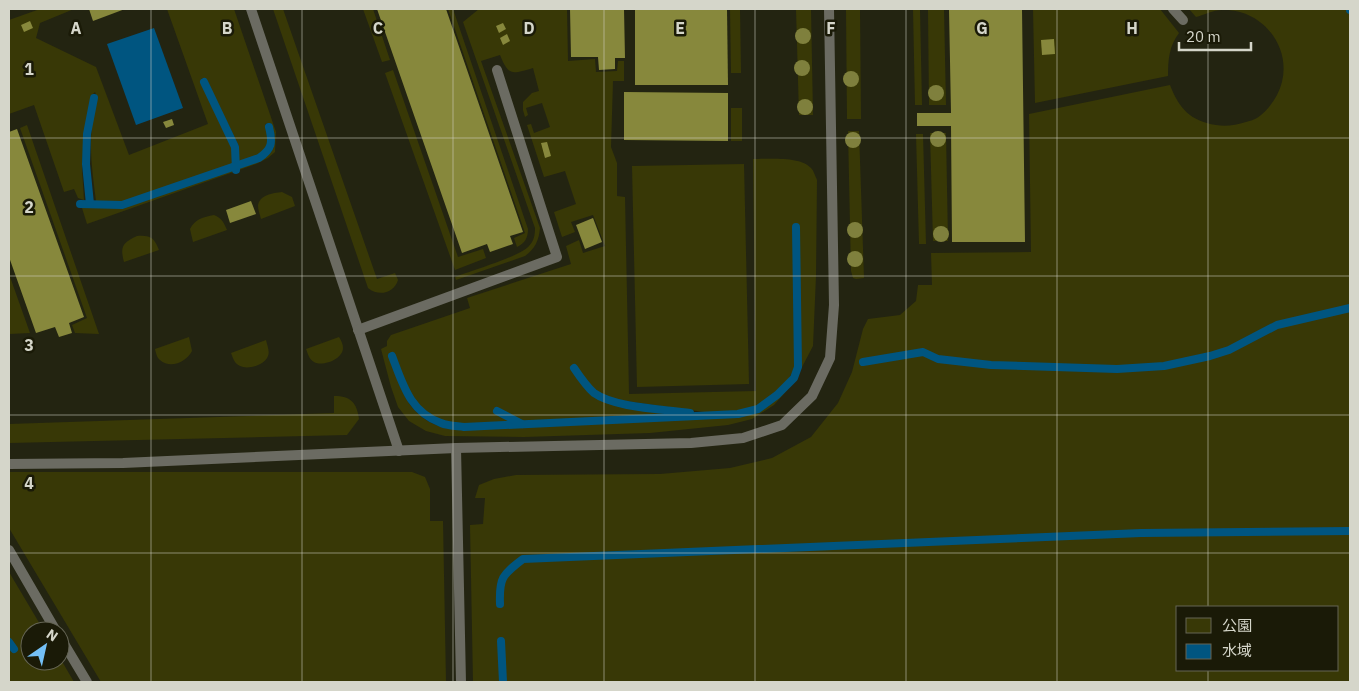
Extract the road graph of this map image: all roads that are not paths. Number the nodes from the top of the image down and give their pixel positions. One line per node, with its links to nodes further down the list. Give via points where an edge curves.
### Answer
1 (251, 9): 6 (lane)
2 (829, 9): 7 (lane, via 834,305 830,358 812,396 782,425 743,438 690,443)
3 (1173, 9): 4 (lane)
4 (1183, 20)
5 (497, 70): 6 (lane, via 558,257)
6 (358, 330): 8 (lane)
7 (456, 448): 8 (lane); 14 (lane)
8 (399, 451): 9 (lane, via 123,463)
9 (9, 464)
10 (9, 550): 11 (lane)
11 (50, 621)
12 (70, 654): 13 (lane)
13 (86, 682)
14 (461, 682)

